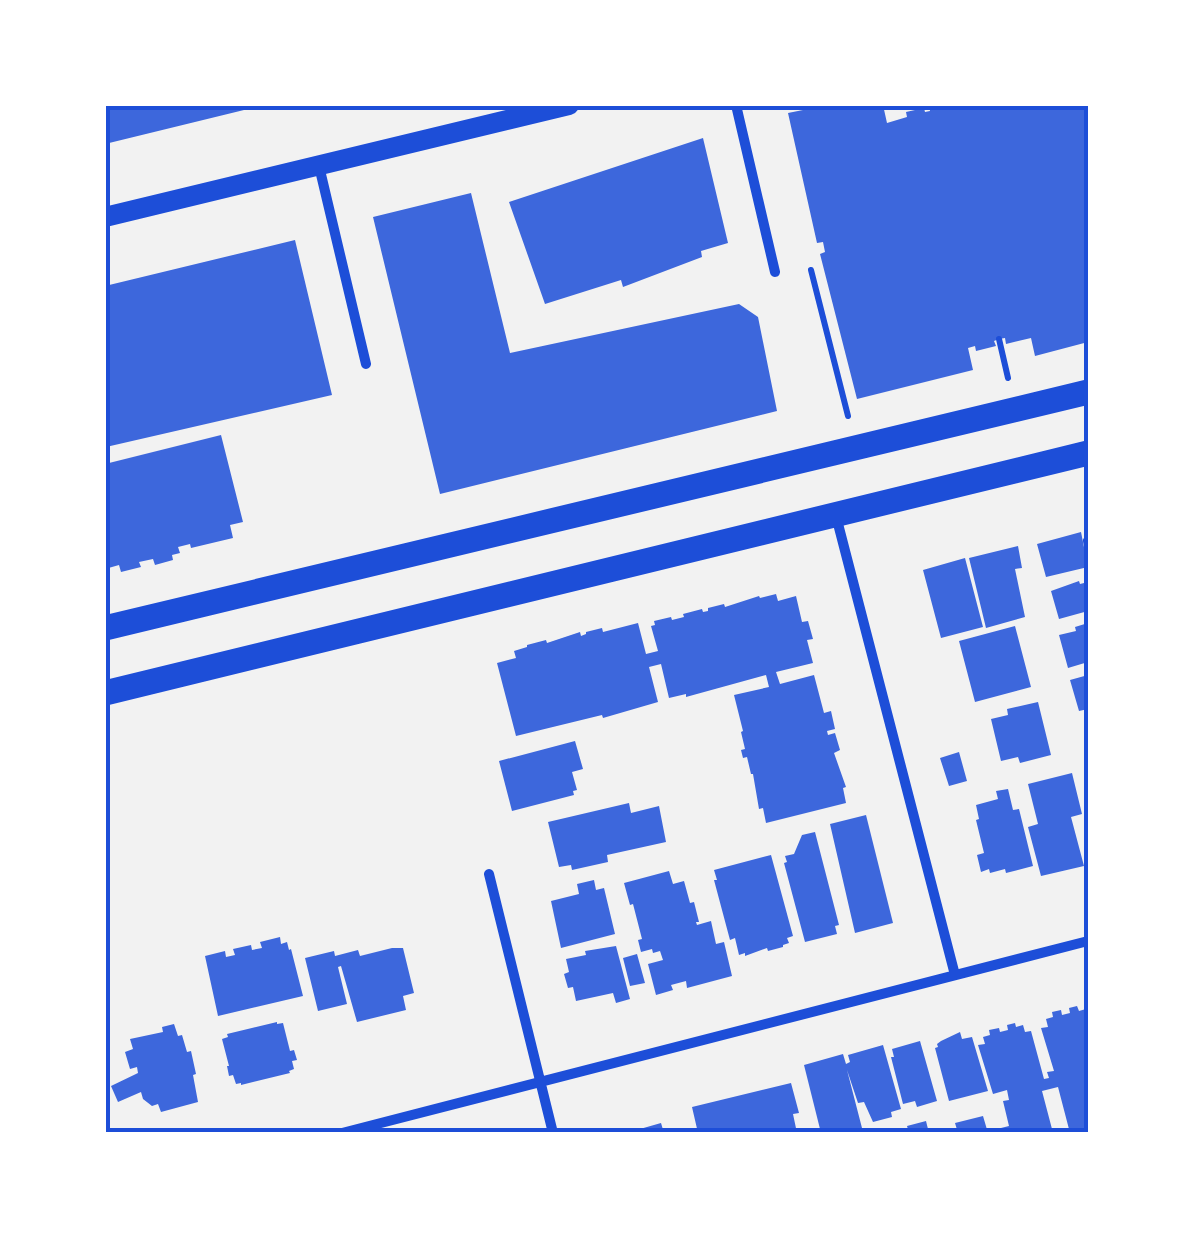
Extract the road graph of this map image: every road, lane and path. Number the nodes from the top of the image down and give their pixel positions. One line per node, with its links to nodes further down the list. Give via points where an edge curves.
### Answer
1 (569, 105): 3 (main road)
2 (736, 105): 6 (street)
3 (318, 166): 4 (main road); 8 (street)
4 (105, 217)
5 (812, 270): 11 (path)
6 (775, 272)
7 (999, 340): 9 (path)
8 (366, 364)
9 (1008, 378)
10 (1088, 392): 14 (highway)
11 (848, 416)
12 (1088, 453): 13 (highway)
13 (835, 514): 15 (highway); 18 (street)
14 (105, 628)
15 (105, 693)
16 (489, 874): 19 (street)
17 (1088, 942): 18 (street)
18 (956, 975): 19 (street)
19 (540, 1081): 20 (street); 21 (street)
20 (342, 1133)
21 (552, 1133)

